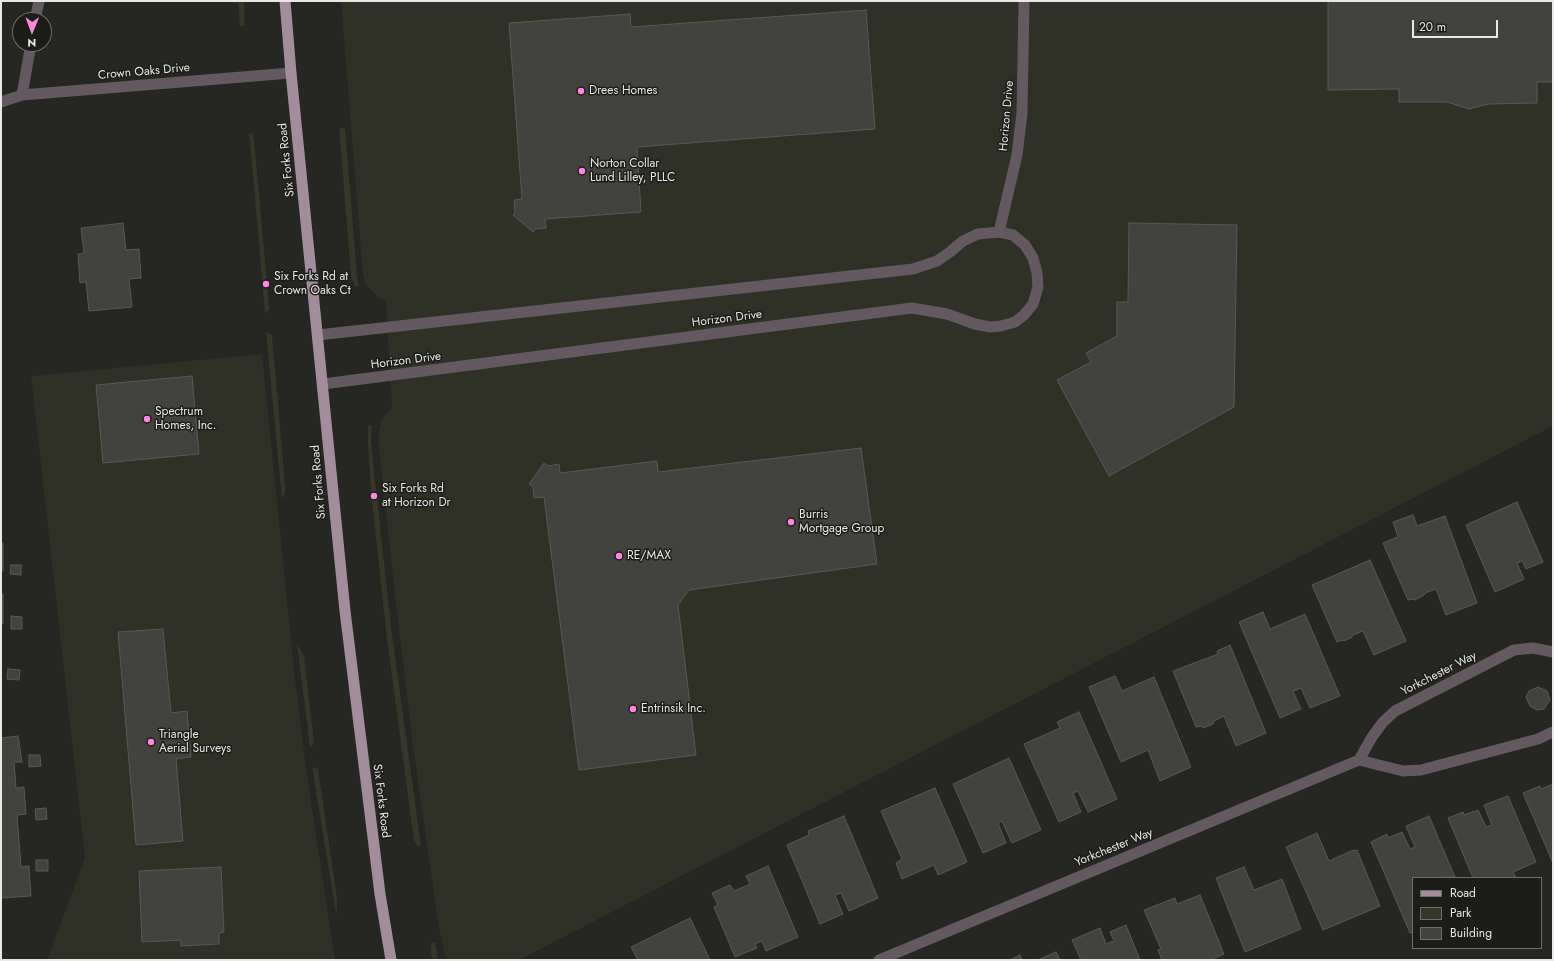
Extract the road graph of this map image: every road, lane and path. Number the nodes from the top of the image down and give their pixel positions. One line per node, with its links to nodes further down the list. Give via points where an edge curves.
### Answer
1 (38, 1): 4 (street)
2 (285, 1): 6 (main road, Six Forks Road)
3 (1024, 1): 9 (street, Horizon Drive, via 1022,113 1017,155)
4 (36, 12)
5 (30, 52): 7 (street)
6 (291, 73): 7 (street, Crown Oaks Drive); 10 (main road, Six Forks Road)
7 (22, 96): 8 (street, Crown Oaks Drive)
8 (1, 102)
9 (999, 232): 10 (street, Horizon Drive, via 978,234 963,240 937,261 914,269); 11 (street, Horizon Drive, via 1013,235 1025,245 1033,258 1038,287 1033,304 1024,315 1015,322 1001,326 975,324 948,314 912,308)
10 (318, 335): 11 (main road, Six Forks Road)
11 (323, 384): 15 (main road, Six Forks Road, via 345,611 379,886)
12 (1553, 652): 14 (street, Yorkchester Way, via 1533,648 1514,650 1395,711 1383,722)
13 (1553, 732): 14 (street, via 1538,739 1421,770 1404,771)
14 (1359, 760): 16 (street, Yorkchester Way)
15 (391, 960)
16 (879, 960)

